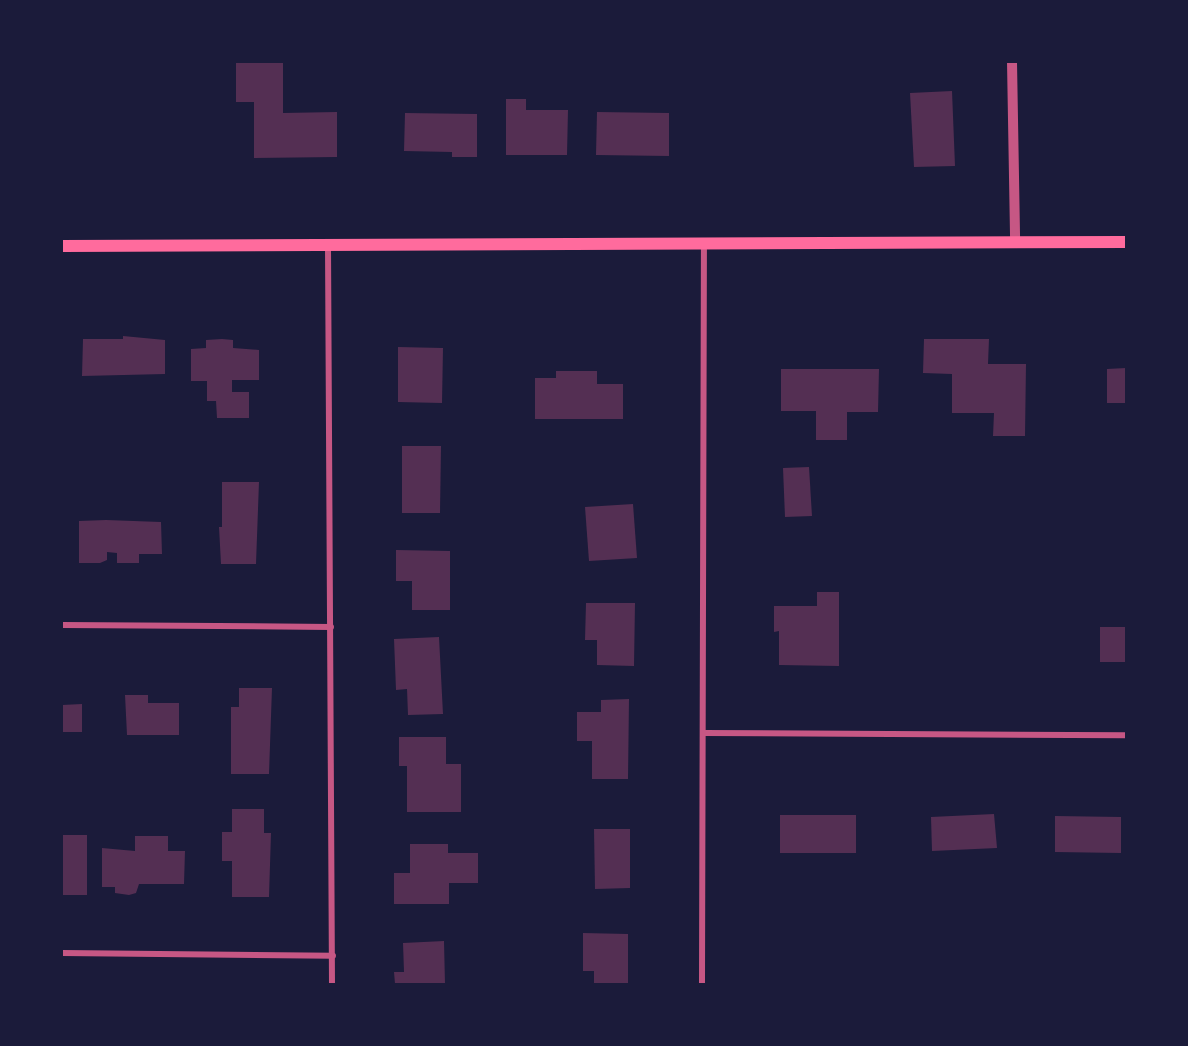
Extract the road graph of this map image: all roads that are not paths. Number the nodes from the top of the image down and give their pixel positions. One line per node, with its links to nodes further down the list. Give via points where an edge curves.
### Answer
1 (1012, 62): 2 (street)
2 (1015, 241): 3 (main road); 4 (main road)
3 (704, 242): 6 (main road); 9 (street)
4 (1126, 242)
5 (62, 246): 6 (main road)
6 (328, 246): 8 (street)
7 (62, 625): 8 (street)
8 (331, 627): 12 (street)
9 (703, 733): 10 (street); 14 (street)
10 (1126, 735)
11 (62, 954): 12 (street)
12 (333, 956): 13 (street)
13 (332, 984)
14 (702, 984)

